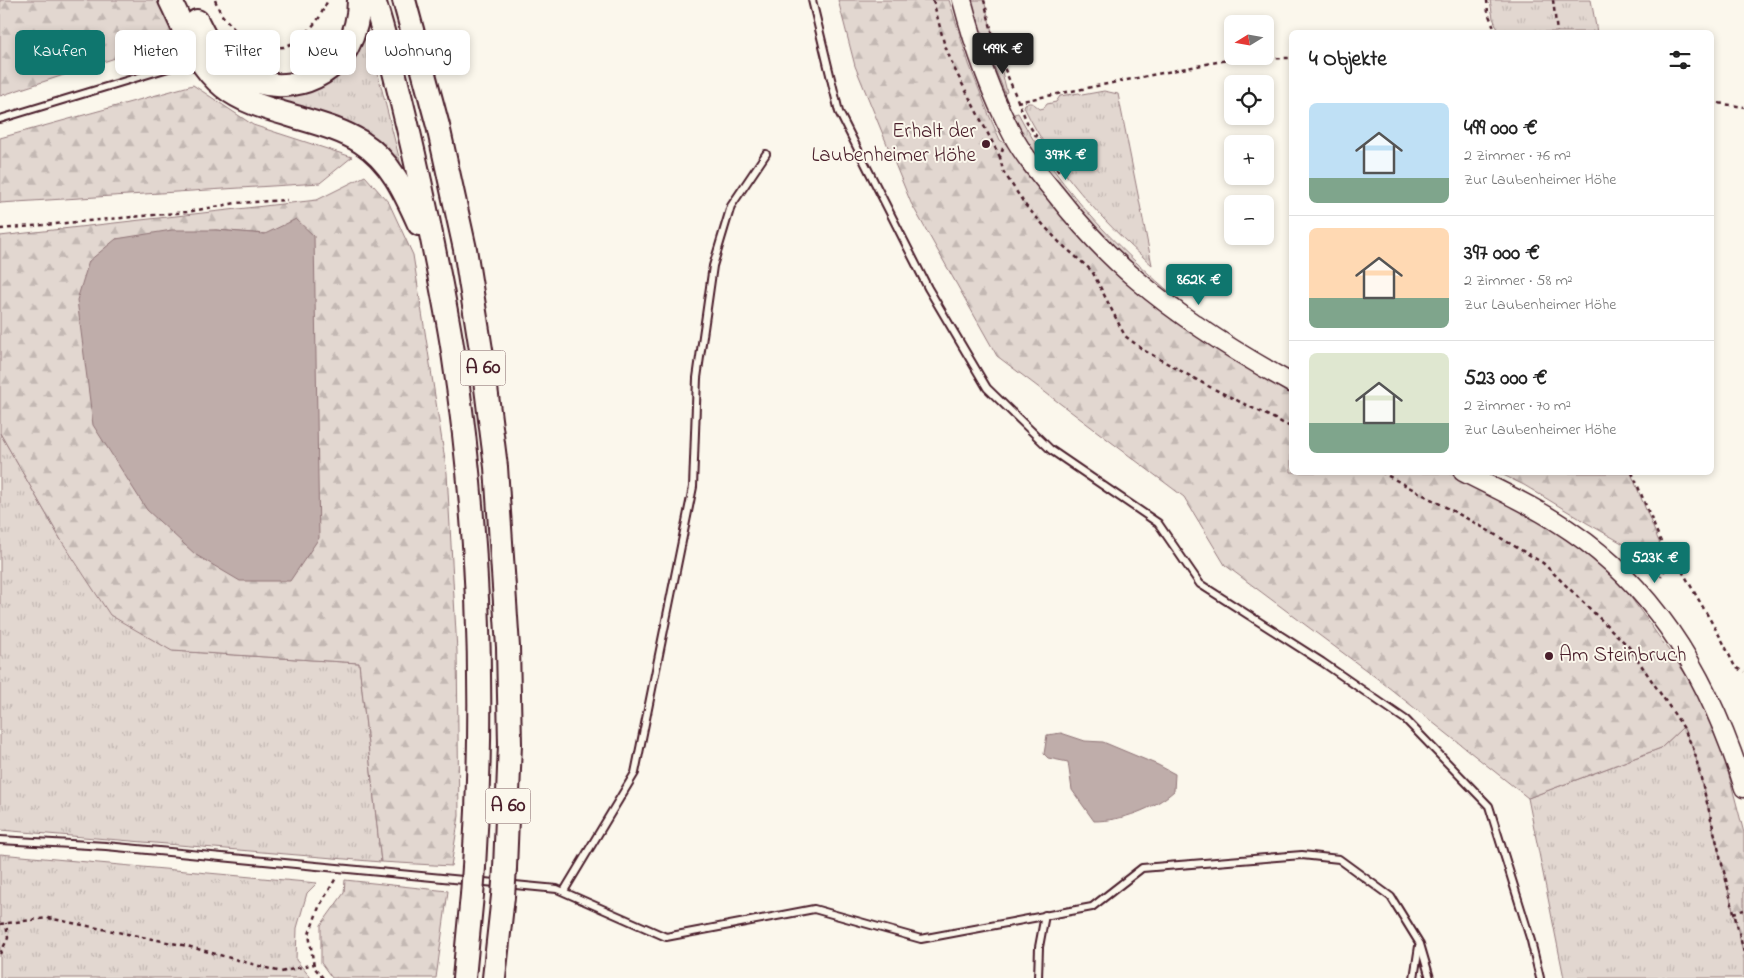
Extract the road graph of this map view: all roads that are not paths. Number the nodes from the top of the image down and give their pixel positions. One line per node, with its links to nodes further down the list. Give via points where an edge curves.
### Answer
1 (170, 0): 11 (highway, A 60, via 200,60 224,87 258,105 350,136 380,158 407,196)
2 (187, 0): 3 (highway, via 207,41 225,65 250,80 276,86 306,80 335,63 351,38 359,14)
3 (359, 0)
4 (374, 0): 11 (highway, A 60, via 406,120)
5 (404, 0): 20 (highway, A 60, bridge, via 438,126 465,249 496,467 508,647 510,744 505,868)
6 (812, 0): 24 (lane, via 839,112 928,288 987,388 1051,450 1158,523 1200,584 1406,720 1489,806)
7 (962, 0): 12 (street, via 979,57 1012,135 1070,212 1136,280 1245,358)
8 (145, 75): 9 (lane)
9 (0, 119)
10 (766, 154): 16 (lane, via 731,206 713,266 697,378 693,487 634,774)
11 (437, 263): 19 (highway, A 60, bridge, via 453,353 466,460 474,545 479,665 479,776)
12 (1289, 382)
13 (1468, 475): 14 (street, via 1574,533 1637,588 1692,663 1717,713)
14 (1744, 788)
15 (0, 840): 16 (lane, via 106,846)
16 (564, 892): 17 (lane, via 666,937 814,909 921,939)
17 (1045, 915): 18 (lane, via 1092,907 1142,868 1302,855 1339,859 1391,896); 21 (lane, via 1038,947)
18 (1420, 944): 22 (lane); 23 (lane)
19 (464, 978)
20 (494, 978)
21 (1038, 978)
22 (1414, 978)
23 (1430, 978)
24 (1540, 978)

